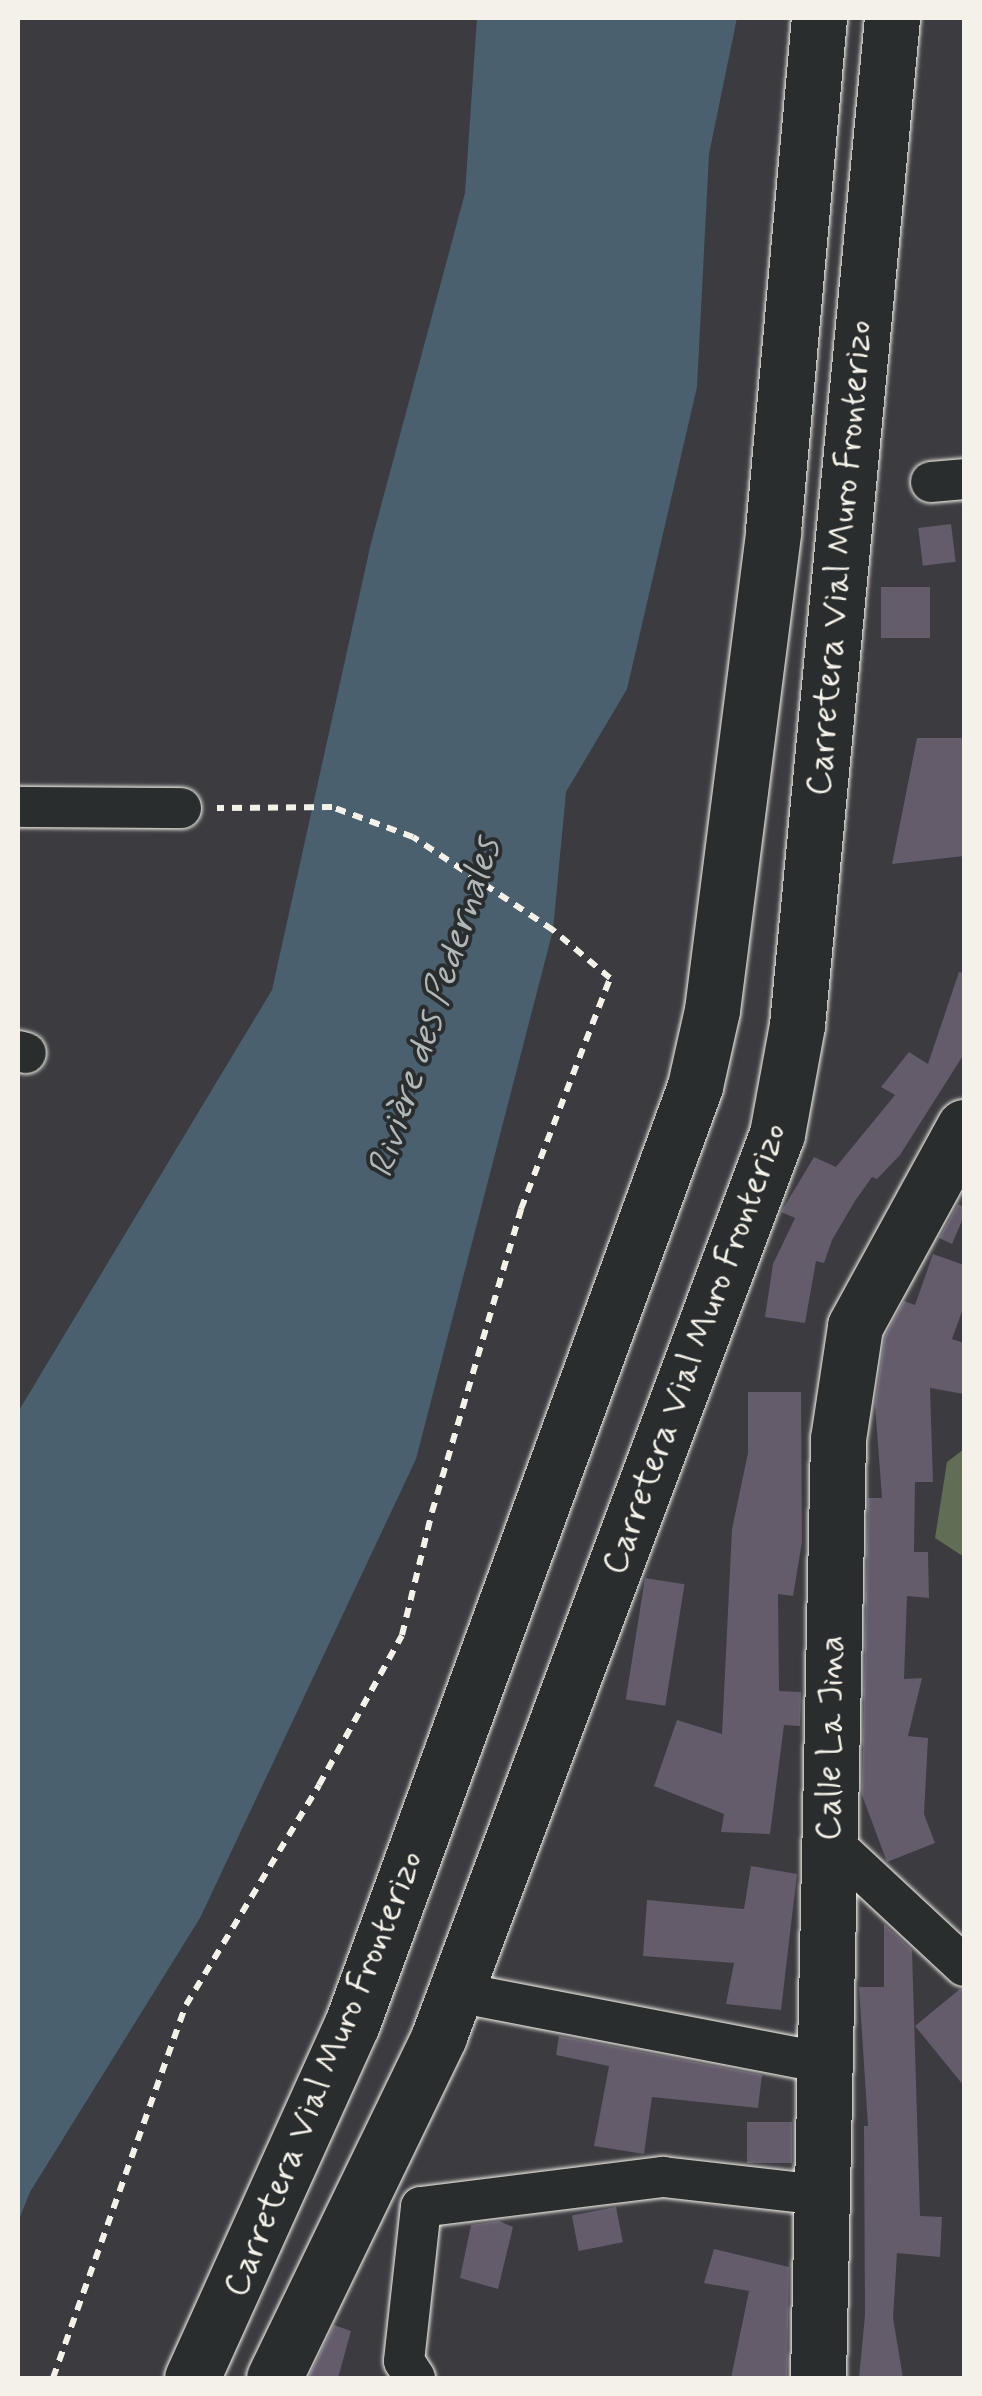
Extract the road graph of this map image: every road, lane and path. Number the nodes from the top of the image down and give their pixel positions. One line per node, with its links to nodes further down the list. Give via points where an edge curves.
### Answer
1 (819, 18): 12 (street, Carretera Vial Muro Fronterizo, via 773,531 712,1010 695,1086 352,2024)
2 (892, 18): 8 (street, Carretera Vial Muro Fronterizo, via 797,1025 777,1134)
3 (18, 807): 4 (street)
4 (181, 808): 11 (path, via 332,807 413,837 553,930 610,978 521,1209 402,1635 186,2006)
5 (964, 1131): 6 (street, Calle La Jina, via 855,1326 838,1439)
6 (828, 1839): 7 (street); 9 (street, Calle La Jina)
7 (964, 1966)
8 (456, 1992): 9 (street); 13 (street, Carretera Vial Muro Fronterizo)
9 (823, 2064): 10 (street, Calle La Jina)
10 (821, 2195): 14 (street, via 662,2177 422,2207 404,2361); 15 (street, Calle La Jina)
11 (53, 2378)
12 (192, 2378)
13 (274, 2378)
14 (415, 2378)
15 (818, 2378)

